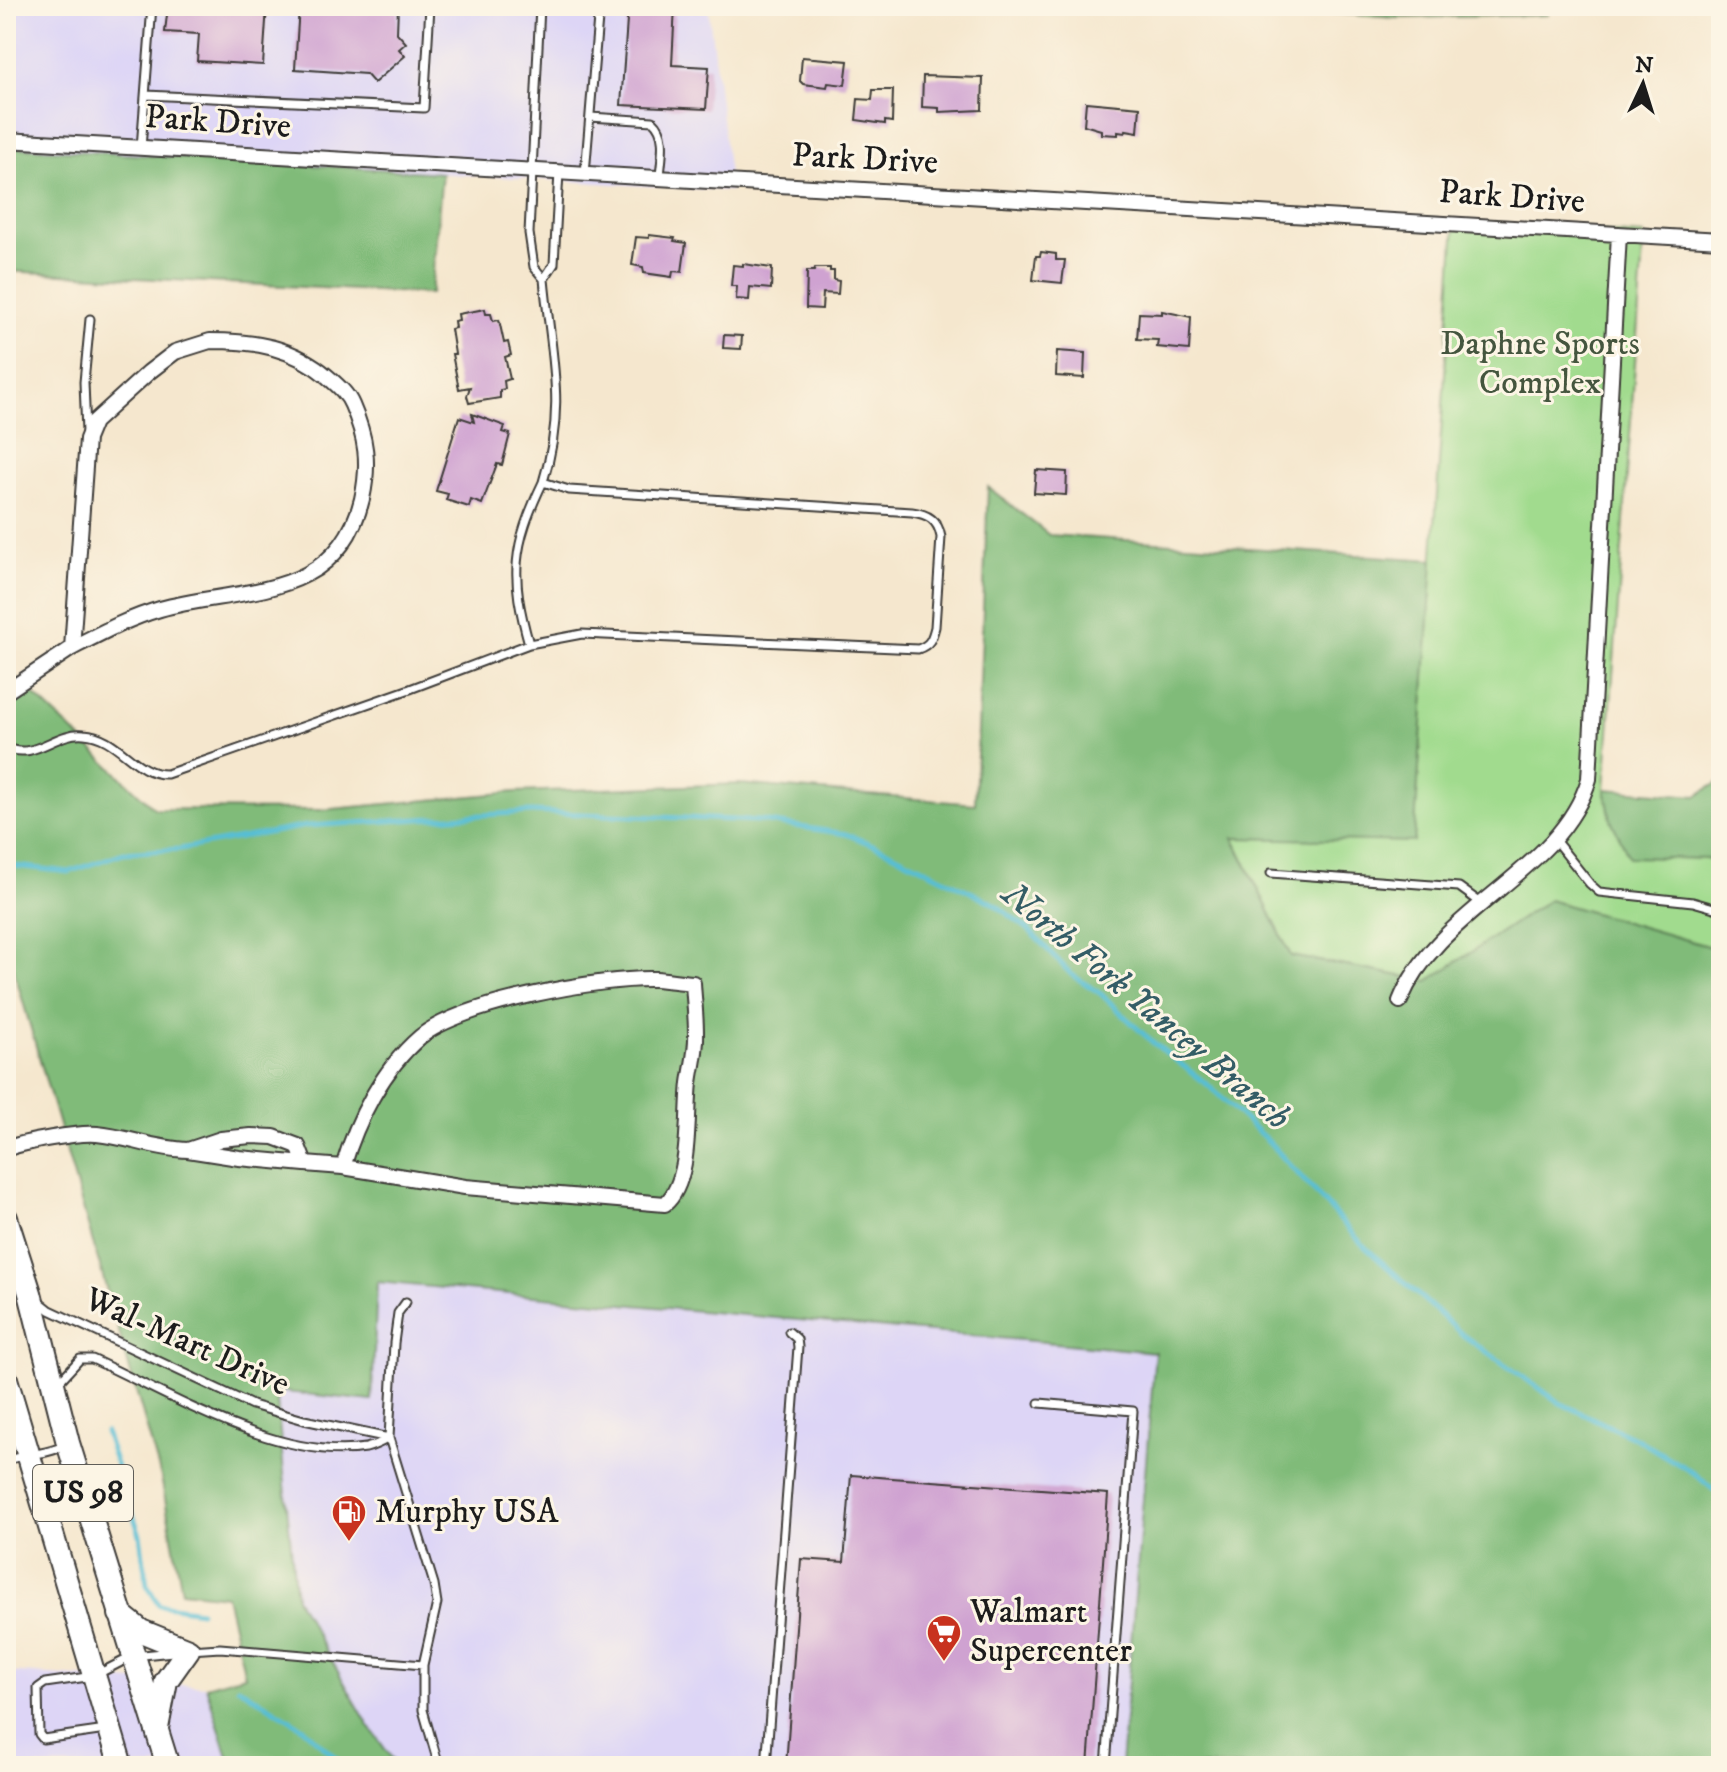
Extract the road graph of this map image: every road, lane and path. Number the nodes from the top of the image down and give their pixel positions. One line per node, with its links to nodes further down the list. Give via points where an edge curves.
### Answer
1 (152, 6): 5 (lane)
2 (430, 6): 5 (lane, via 424,108)
3 (540, 6): 9 (lane)
4 (599, 6): 6 (lane)
5 (146, 95): 8 (lane)
6 (590, 117): 11 (lane); 12 (lane, via 653,121 662,135)
7 (6, 140): 8 (street, Park Drive)
8 (141, 148): 9 (street, Park Drive)
9 (532, 171): 10 (street, Park Drive); 15 (lane, via 530,243 534,267)
10 (559, 172): 11 (street, Park Drive); 15 (lane, via 554,264)
11 (585, 174): 12 (street, Park Drive)
12 (660, 178): 13 (street, Park Drive)
13 (1619, 234): 14 (street, Park Drive); 23 (street, via 1589,779 1582,801)
14 (1721, 240)
15 (544, 279): 18 (lane, via 558,395)
16 (90, 319): 17 (lane, via 84,382)
17 (87, 439): 20 (street); 20 (street, via 94,422 175,352 210,341 262,343 310,363 349,399 364,433 366,473 352,529 314,572 270,589 159,610)
18 (543, 482): 19 (lane, via 516,560 517,595); 19 (lane, via 569,490 924,514 941,537 937,613 932,639 918,649 582,634)
19 (529, 644): 22 (lane, via 167,774 146,771 121,749 88,734 66,736 27,753)
20 (72, 648): 21 (street)
21 (6, 692)
22 (6, 747)
23 (1554, 839): 25 (street); 26 (lane, via 1599,892)
24 (1271, 873): 25 (lane, via 1459,887)
25 (1481, 903): 27 (street, via 1424,958)
26 (1721, 910)
27 (1400, 1001)
28 (6, 1149): 29 (street, via 24,1141 95,1134)
29 (188, 1150): 30 (street); 30 (street, via 221,1139 274,1137 298,1146)
30 (305, 1164): 31 (street)
31 (343, 1167): 31 (street, via 465,1187 665,1204 678,1187 684,1159 697,1036 693,983 654,979 578,987 455,1016 421,1036 387,1076 366,1108)
32 (6, 1218): 33 (main road, US 98)
33 (30, 1293): 37 (main road, US 98); 39 (lane, Wal-Mart Drive, via 50,1310 252,1405)
34 (406, 1302): 39 (lane, via 398,1313 394,1343)
35 (789, 1332): 53 (lane, via 798,1347)
36 (6, 1379): 41 (main road, US 98)
37 (53, 1390): 39 (lane, Wal-Mart Drive, via 80,1359 92,1359 239,1428 319,1447 369,1448); 40 (main road, US 98)
38 (1039, 1403): 54 (lane, via 1133,1411)
39 (389, 1438): 46 (lane, via 437,1603)
40 (68, 1443): 41 (lane); 43 (main road, US 98)
41 (29, 1453): 42 (lane); 47 (main road, US 98)
42 (6, 1460)
43 (120, 1614): 44 (main road, via 141,1631); 45 (main road, US 98)
44 (188, 1650): 45 (lane); 46 (lane, via 220,1648); 49 (main road, via 166,1681)
45 (133, 1656): 47 (lane); 49 (main road, US 98)
46 (423, 1665): 52 (lane, via 423,1705)
47 (94, 1676): 48 (main road, US 98); 48 (lane, via 38,1688 39,1734 43,1739)
48 (110, 1729): 50 (main road, US 98)
49 (156, 1729): 51 (main road, US 98)
50 (121, 1766)
51 (168, 1766)
52 (439, 1766)
53 (766, 1766)
54 (1106, 1766)

